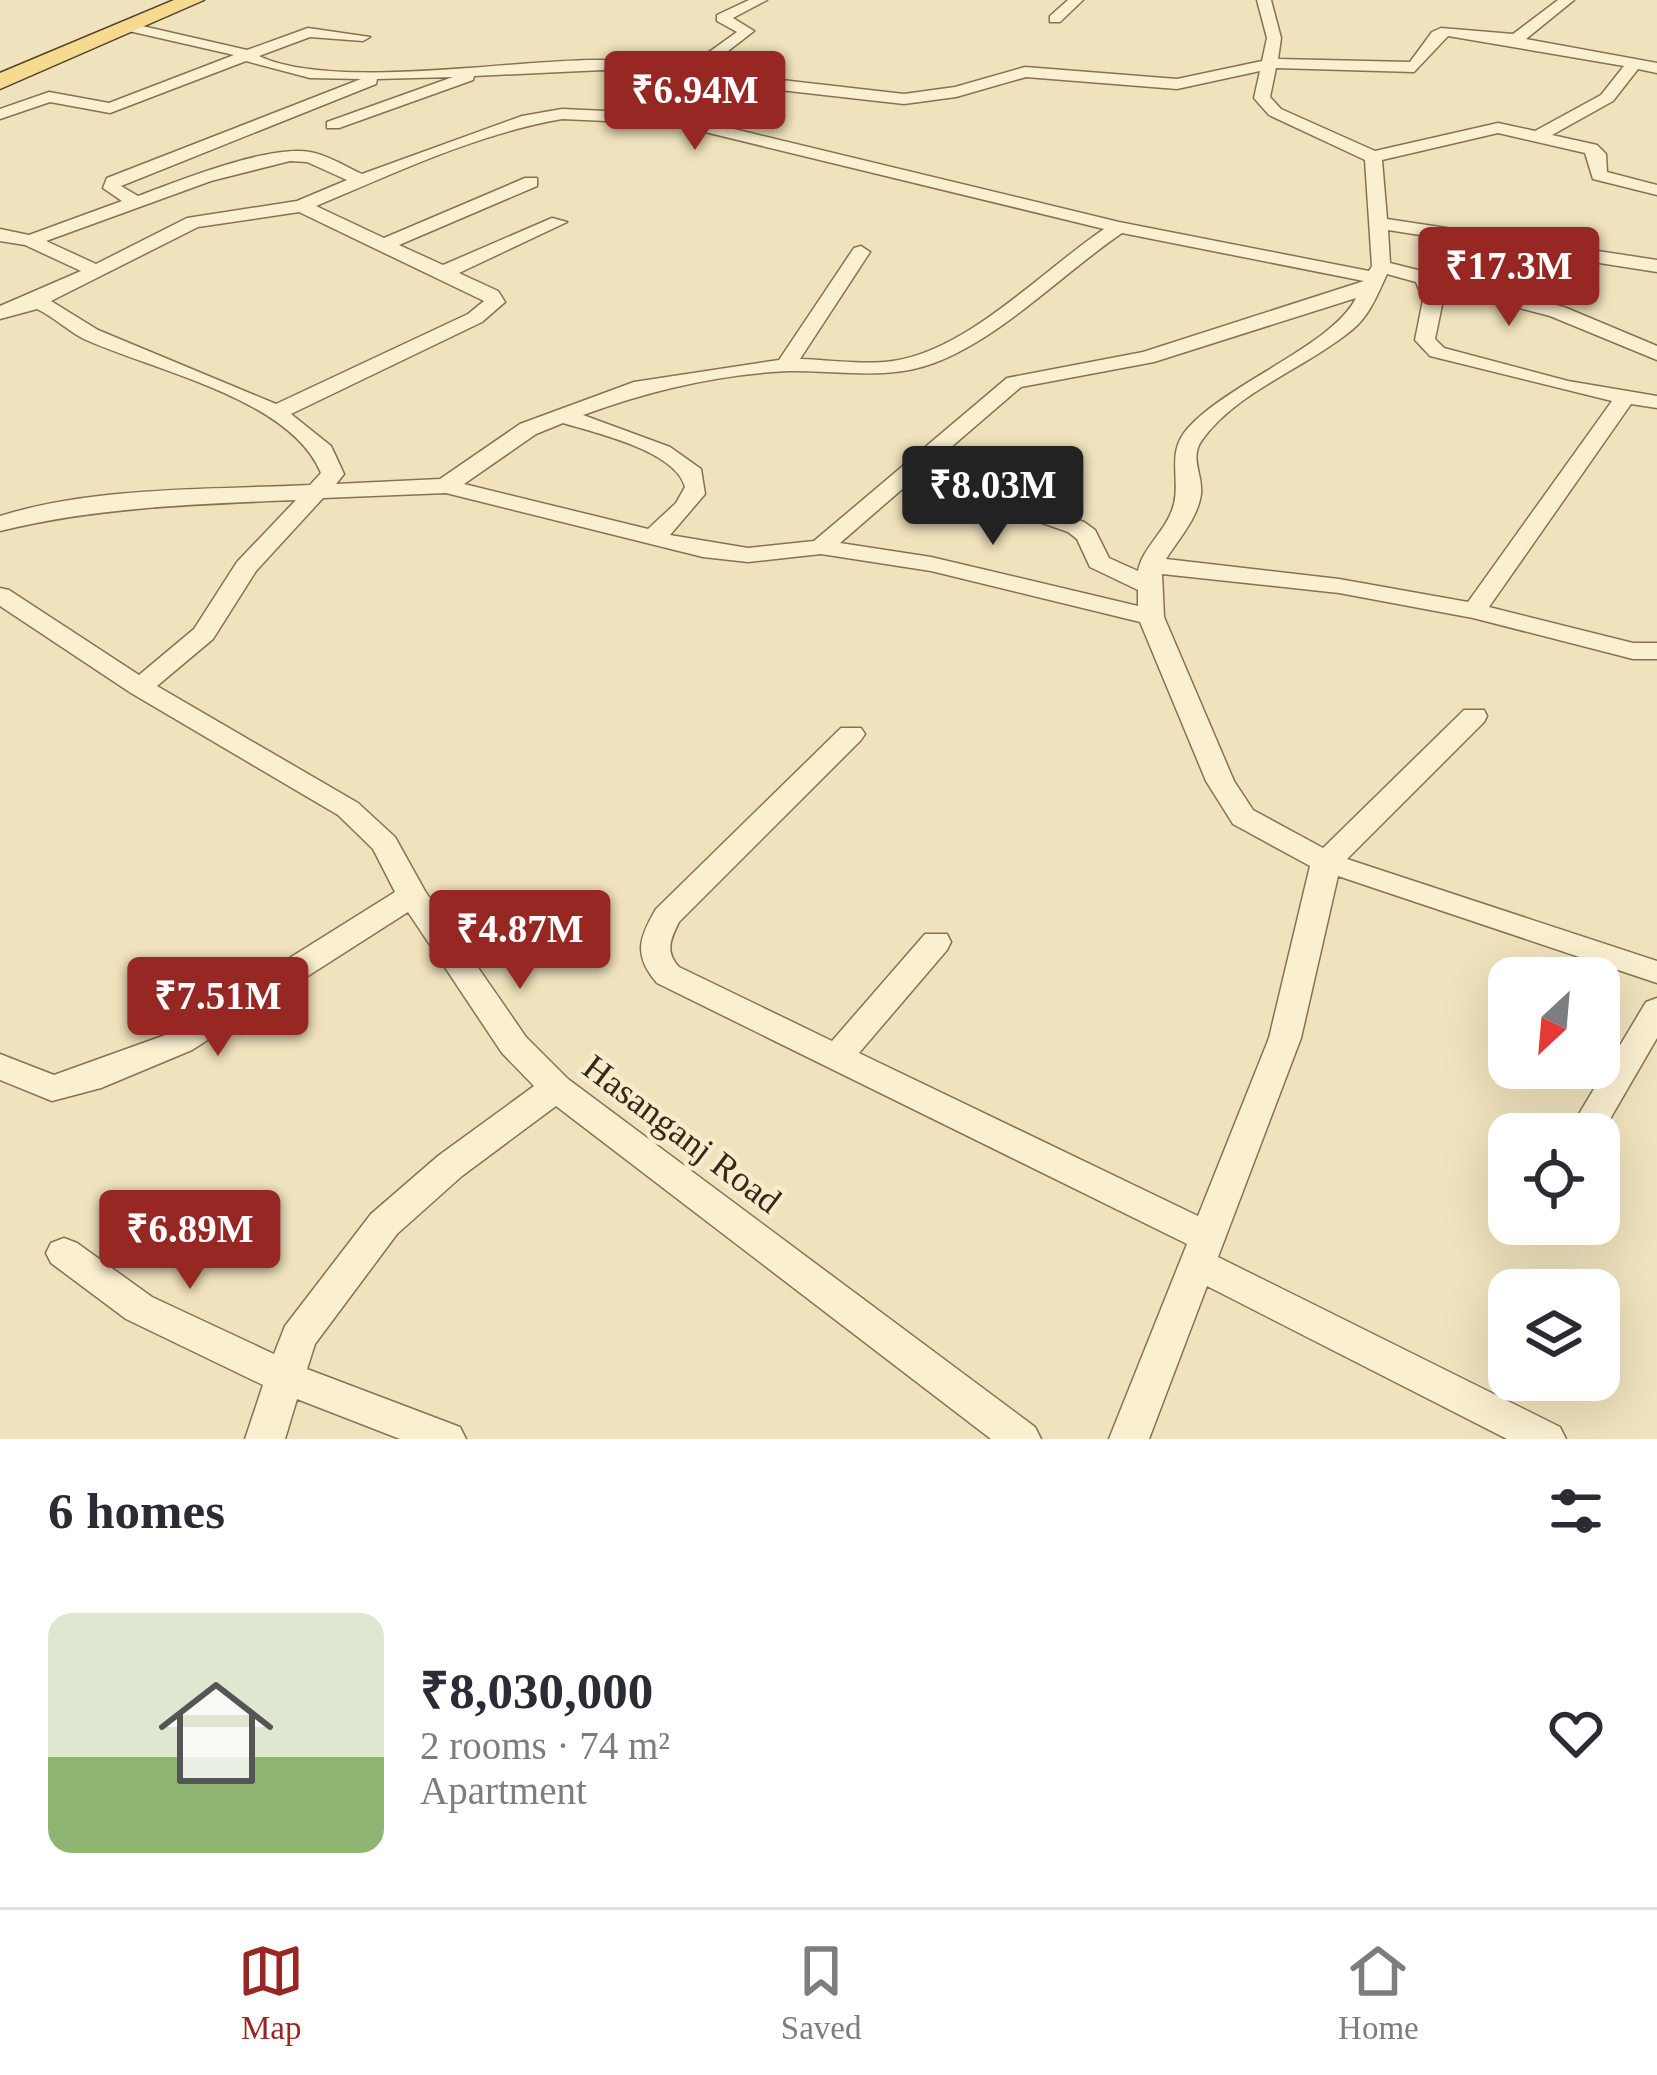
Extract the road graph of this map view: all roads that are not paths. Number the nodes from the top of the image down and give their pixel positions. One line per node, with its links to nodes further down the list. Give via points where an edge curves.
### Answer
1 (193, 0): 8 (main road)
2 (760, 0): 17 (street, via 722,18 747,31)
3 (1076, 0): 7 (street)
4 (1240, 0): 6 (street)
5 (1567, 0): 10 (street)
6 (1266, 2): 12 (street)
7 (1055, 19)
8 (125, 26): 11 (street); 18 (main road)
9 (363, 37): 11 (street, via 316,30)
10 (1514, 39): 12 (street, via 1446,31 1414,67); 13 (street)
11 (250, 57): 16 (street, via 296,71); 22 (street, via 110,108 49,97)
12 (1270, 64): 19 (street, via 1197,83 1025,72 904,100); 26 (street, via 1265,104)
13 (1634, 64): 15 (street); 25 (street, via 1607,98)
14 (481, 68): 16 (street); 17 (street, via 604,64); 24 (street)
15 (1657, 68)
16 (387, 75): 30 (street, via 113,182)
17 (684, 77): 19 (street)
18 (0, 82)
19 (731, 82): 20 (street)
20 (712, 94)
21 (692, 107): 23 (street)
22 (0, 114)
23 (672, 119): 27 (street, via 539,117); 34 (street)
24 (334, 125)
25 (1540, 136): 26 (street, via 1498,128); 29 (street, via 1591,149 1603,178)
26 (1373, 157): 33 (street)
27 (365, 182): 30 (street, via 298,155); 31 (street)
28 (531, 182): 37 (street)
29 (1657, 190)
30 (134, 201): 36 (street)
31 (301, 206): 37 (street); 40 (street, via 199,220)
32 (558, 222): 41 (street)
33 (1377, 223): 39 (street); 42 (street)
34 (1120, 227): 42 (street); 47 (street, via 956,348 890,368)
35 (0, 235): 36 (street)
36 (30, 241): 40 (street)
37 (382, 244): 41 (street)
38 (860, 252): 47 (street)
39 (1657, 266)
40 (99, 272): 44 (street)
41 (442, 273): 50 (street, via 495,302)
42 (1373, 277): 43 (street); 52 (street, via 1147,358 1014,382); 58 (street, via 1348,324 1195,433 1184,452 1190,492)
43 (1424, 277): 46 (street, via 1588,322); 48 (street, via 1433,300 1425,340 1437,352)
44 (32, 303): 45 (street); 50 (street)
45 (0, 313)
46 (1657, 354)
47 (786, 364): 51 (street, via 641,386)
48 (1625, 397): 49 (street); 60 (street)
49 (1657, 402)
50 (277, 412): 54 (street, via 330,458 333,474)
51 (560, 415): 53 (street); 56 (street, via 655,448 692,470 691,499)
52 (912, 469): 57 (street); 58 (street, via 1076,527 1099,562)
53 (446, 486): 54 (street); 56 (street)
54 (320, 493): 55 (street, via 175,498); 63 (street, via 246,567 204,634)
55 (0, 524)
56 (653, 537): 57 (street, via 748,555)
57 (821, 547): 61 (street, via 931,564)
58 (1149, 575): 60 (street, via 1340,586); 61 (street)
59 (0, 596): 63 (street, Hasanganj Road)
60 (1474, 611): 62 (street)
61 (1151, 617): 66 (street, via 1243,817)
62 (1657, 651)
63 (140, 687): 67 (street, Hasanganj Road, via 348,809 385,844)
64 (1474, 716): 66 (street)
65 (850, 734): 71 (street, via 668,916 651,943 668,975)
66 (1326, 862): 69 (street); 75 (street, via 1285,1038)
67 (412, 895): 72 (street, via 180,1042 52,1088); 73 (street, Hasanganj Road, via 514,1045)
68 (936, 942): 71 (street)
69 (1657, 972)
70 (1657, 1010): 74 (street)
71 (837, 1057): 75 (street)
72 (0, 1066)
73 (556, 1088): 77 (street, via 384,1224 298,1337); 80 (street, Hasanganj Road)
74 (1596, 1113)
75 (1202, 1251): 81 (street); 82 (street)
76 (64, 1253): 77 (street, via 139,1308)
77 (287, 1378): 78 (street); 79 (street)
78 (265, 1439)
79 (446, 1439)
80 (1022, 1439)
81 (1129, 1439)
82 (1546, 1439)

